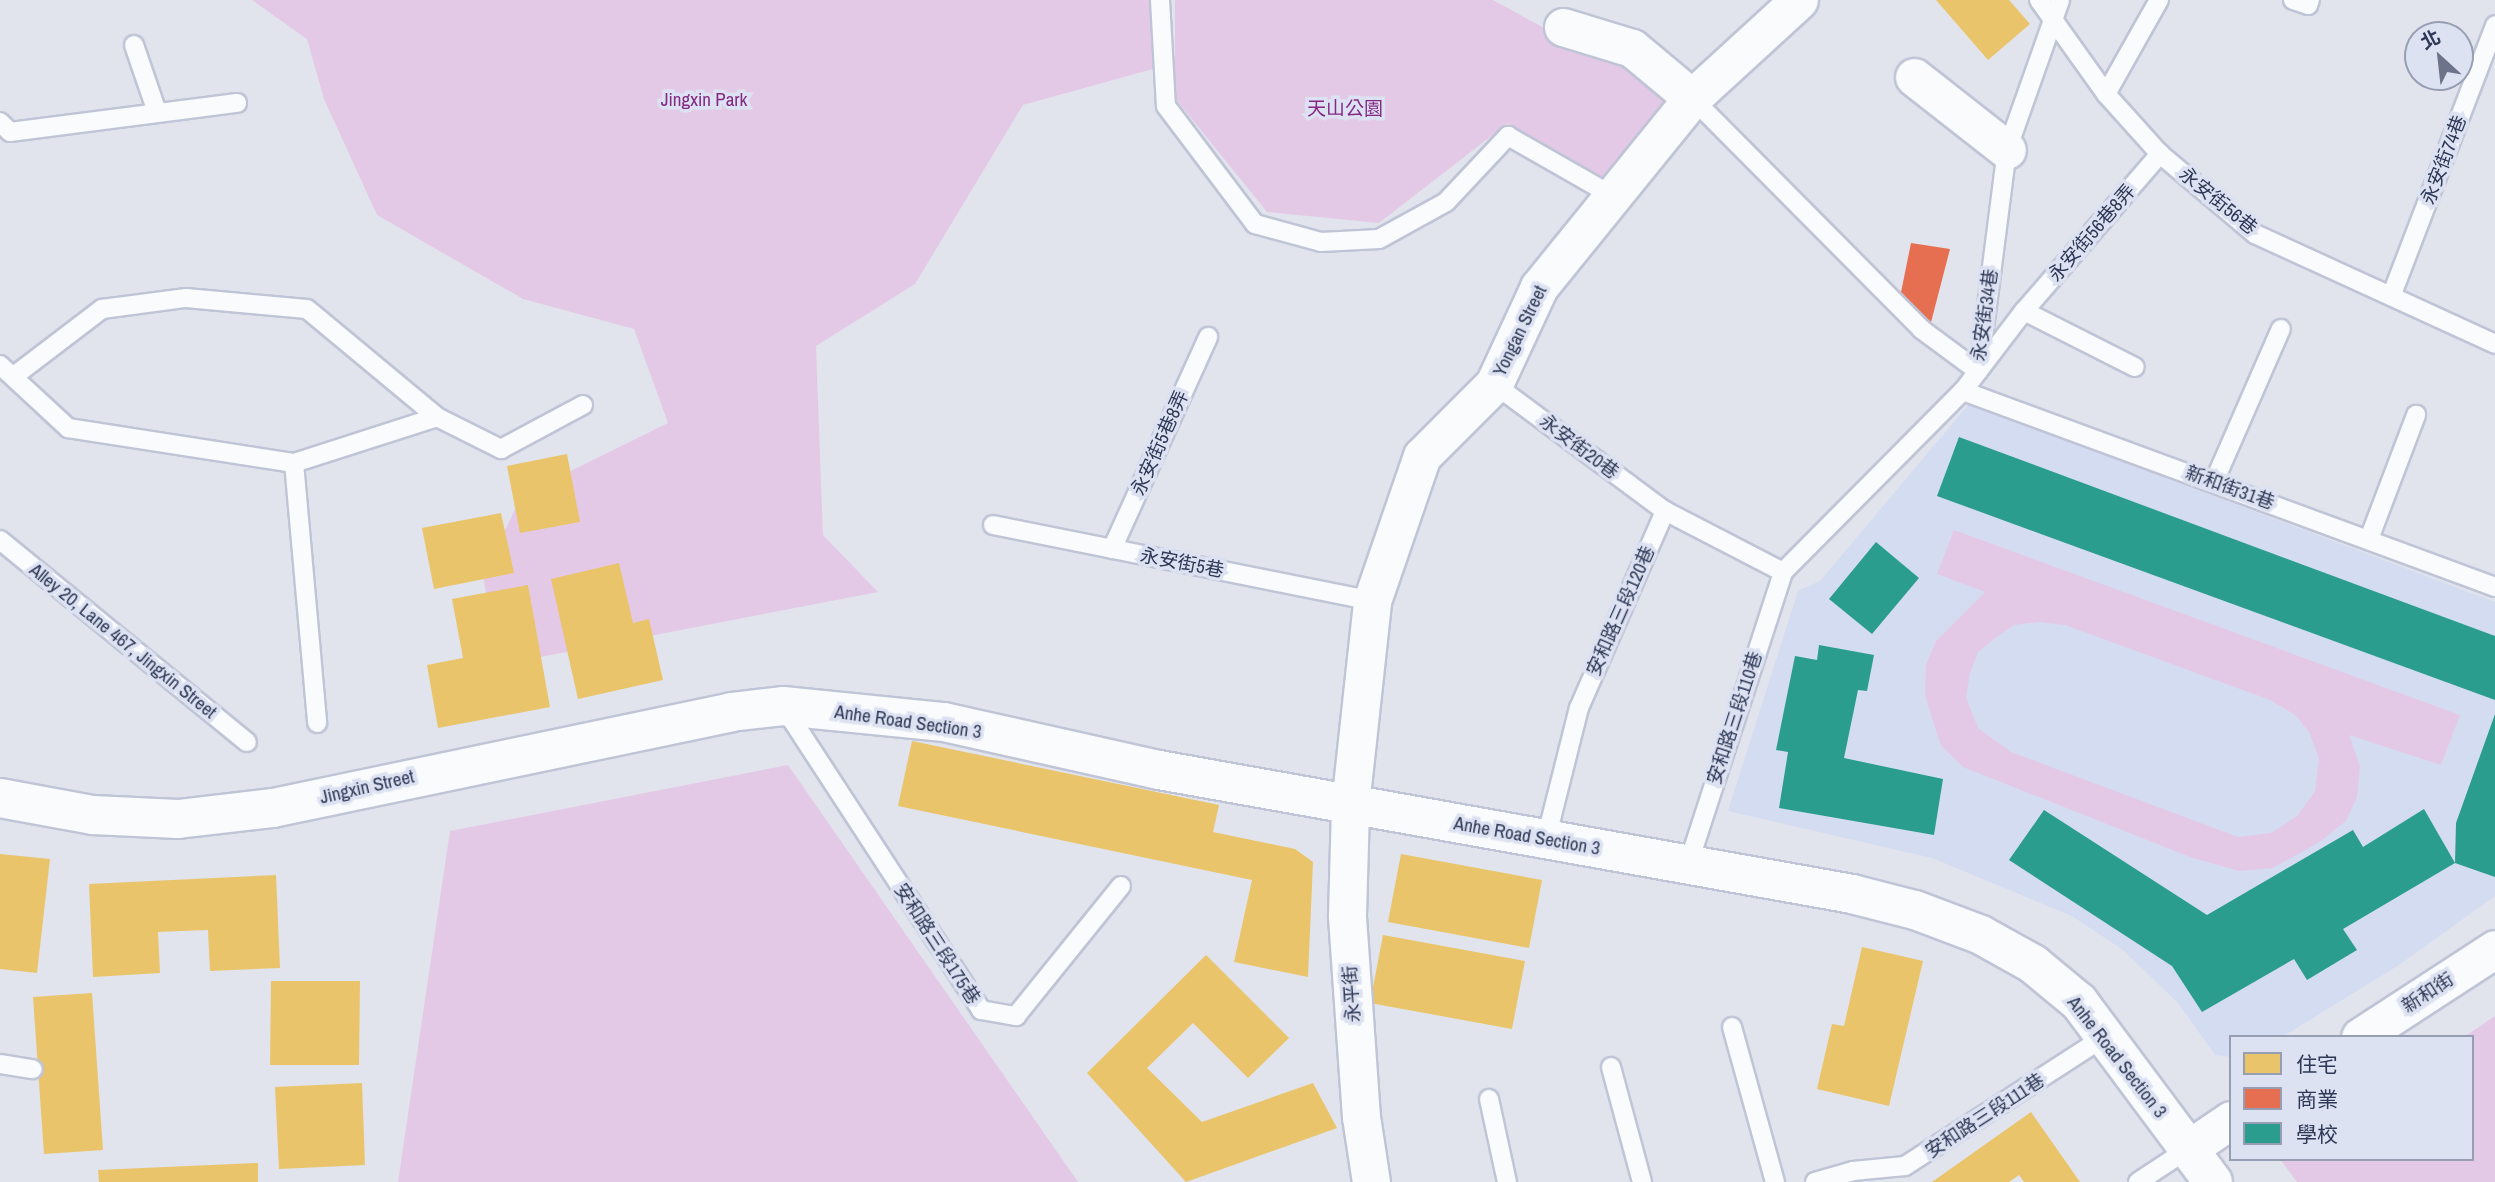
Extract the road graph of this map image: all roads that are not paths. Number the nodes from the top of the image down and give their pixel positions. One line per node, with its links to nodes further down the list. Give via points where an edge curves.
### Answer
1 (1160, 0): 20 (lane, via 1166,106 1255,224 1321,242 1378,239 1446,202 1508,136)
2 (1799, 0): 14 (street, Yongan Street)
3 (2039, 0): 8 (lane, 永安街56巷)
4 (2060, 0): 8 (lane, 永安街34巷)
5 (2159, 0): 13 (lane)
6 (2293, 0): 7 (lane, via 2308,5)
7 (2310, 0)
8 (2053, 17): 13 (lane, 永安街56巷); 18 (lane, 永安街34巷)
9 (2495, 25): 21 (lane, 永安街74巷)
10 (1563, 27): 14 (street, via 1632,48)
11 (134, 45): 16 (lane)
12 (1914, 77): 18 (street)
13 (2106, 94): 19 (lane, 永安街56巷)
14 (1692, 98): 20 (street, Yongan Street); 28 (lane, 永安街34巷, via 1921,329)
15 (237, 103): 16 (lane)
16 (158, 112): 17 (lane, via 10,132)
17 (0, 122)
18 (2007, 150): 28 (lane, 永安街34巷)
19 (2160, 154): 21 (lane, 永安街56巷, via 2255,233); 22 (lane, 永安街56巷8弄)
20 (1613, 196): 29 (street, Yongan Street, via 1539,287)
21 (2392, 294): 25 (lane, 永安街56巷)
22 (2024, 311): 26 (lane); 28 (lane, 永安街56巷8弄)
23 (2281, 329): 35 (lane)
24 (1208, 337): 40 (lane, 永安街5巷8弄)
25 (2495, 344)
26 (2135, 368)
27 (7, 370): 33 (lane, via 102,309 186,298 307,309); 34 (lane, via 68,428)
28 (1978, 371): 30 (lane, 永安街56巷8弄)
29 (1494, 384): 36 (lane, 永安街20巷); 43 (street, Yongan Street, via 1422,456)
30 (1964, 391): 35 (lane, 新和街31巷); 41 (lane, 永安街56巷8弄)
31 (583, 405): 33 (lane, via 501,449)
32 (2416, 415): 38 (lane)
33 (438, 417): 34 (lane)
34 (294, 463): 46 (lane)
35 (2214, 482): 38 (lane, 新和街31巷)
36 (1665, 511): 41 (lane); 50 (lane, 安和路三段120巷, via 1579,708)
37 (993, 525): 40 (lane, 永安街5巷)
38 (2369, 539): 42 (lane, 新和街31巷)
39 (0, 540): 47 (lane, Alley 20, Lane 467, Jingxin Street)
40 (1112, 549): 43 (lane, 永安街5巷)
41 (1783, 572): 51 (lane, 安和路三段110巷)
42 (2495, 587)
43 (1372, 601): 49 (street, Yongan Street)
44 (783, 706): 45 (main road, Anhe Road Section 3); 49 (main road, Anhe Road Section 3, via 944,722 1159,770); 52 (lane, 安和路三段175巷, via 981,1010 1016,1016)
45 (731, 712): 48 (main road, Jingxin Street, via 273,808 178,819 93,815)
46 (317, 723)
47 (247, 742)
48 (0, 799)
49 (1350, 805): 50 (main road, Anhe Road Section 3); 64 (street, 永平街, via 1347,915 1361,1117)
50 (1546, 839): 51 (main road, Anhe Road Section 3)
51 (1688, 865): 56 (main road, Anhe Road Section 3, via 1852,894 1981,934 2033,964 2079,1002)
52 (1121, 886)
53 (2495, 948): 55 (street, 新和街)
54 (1732, 1027): 67 (lane)
55 (2363, 1035)
56 (2106, 1036): 62 (main road, Anhe Road Section 3); 63 (lane, 安和路三段111巷, via 1922,1158)
57 (0, 1064): 59 (lane)
58 (1611, 1067): 66 (lane)
59 (33, 1069)
60 (1489, 1099): 65 (lane)
61 (2229, 1121): 62 (street)
62 (2188, 1149): 69 (lane); 70 (main road, Anhe Road Section 3)
63 (1875, 1176): 68 (lane, 安和路三段111巷)
64 (1371, 1182)
65 (1507, 1182)
66 (1642, 1182)
67 (1774, 1182)
68 (1815, 1182)
69 (2138, 1182)
70 (2213, 1182)

